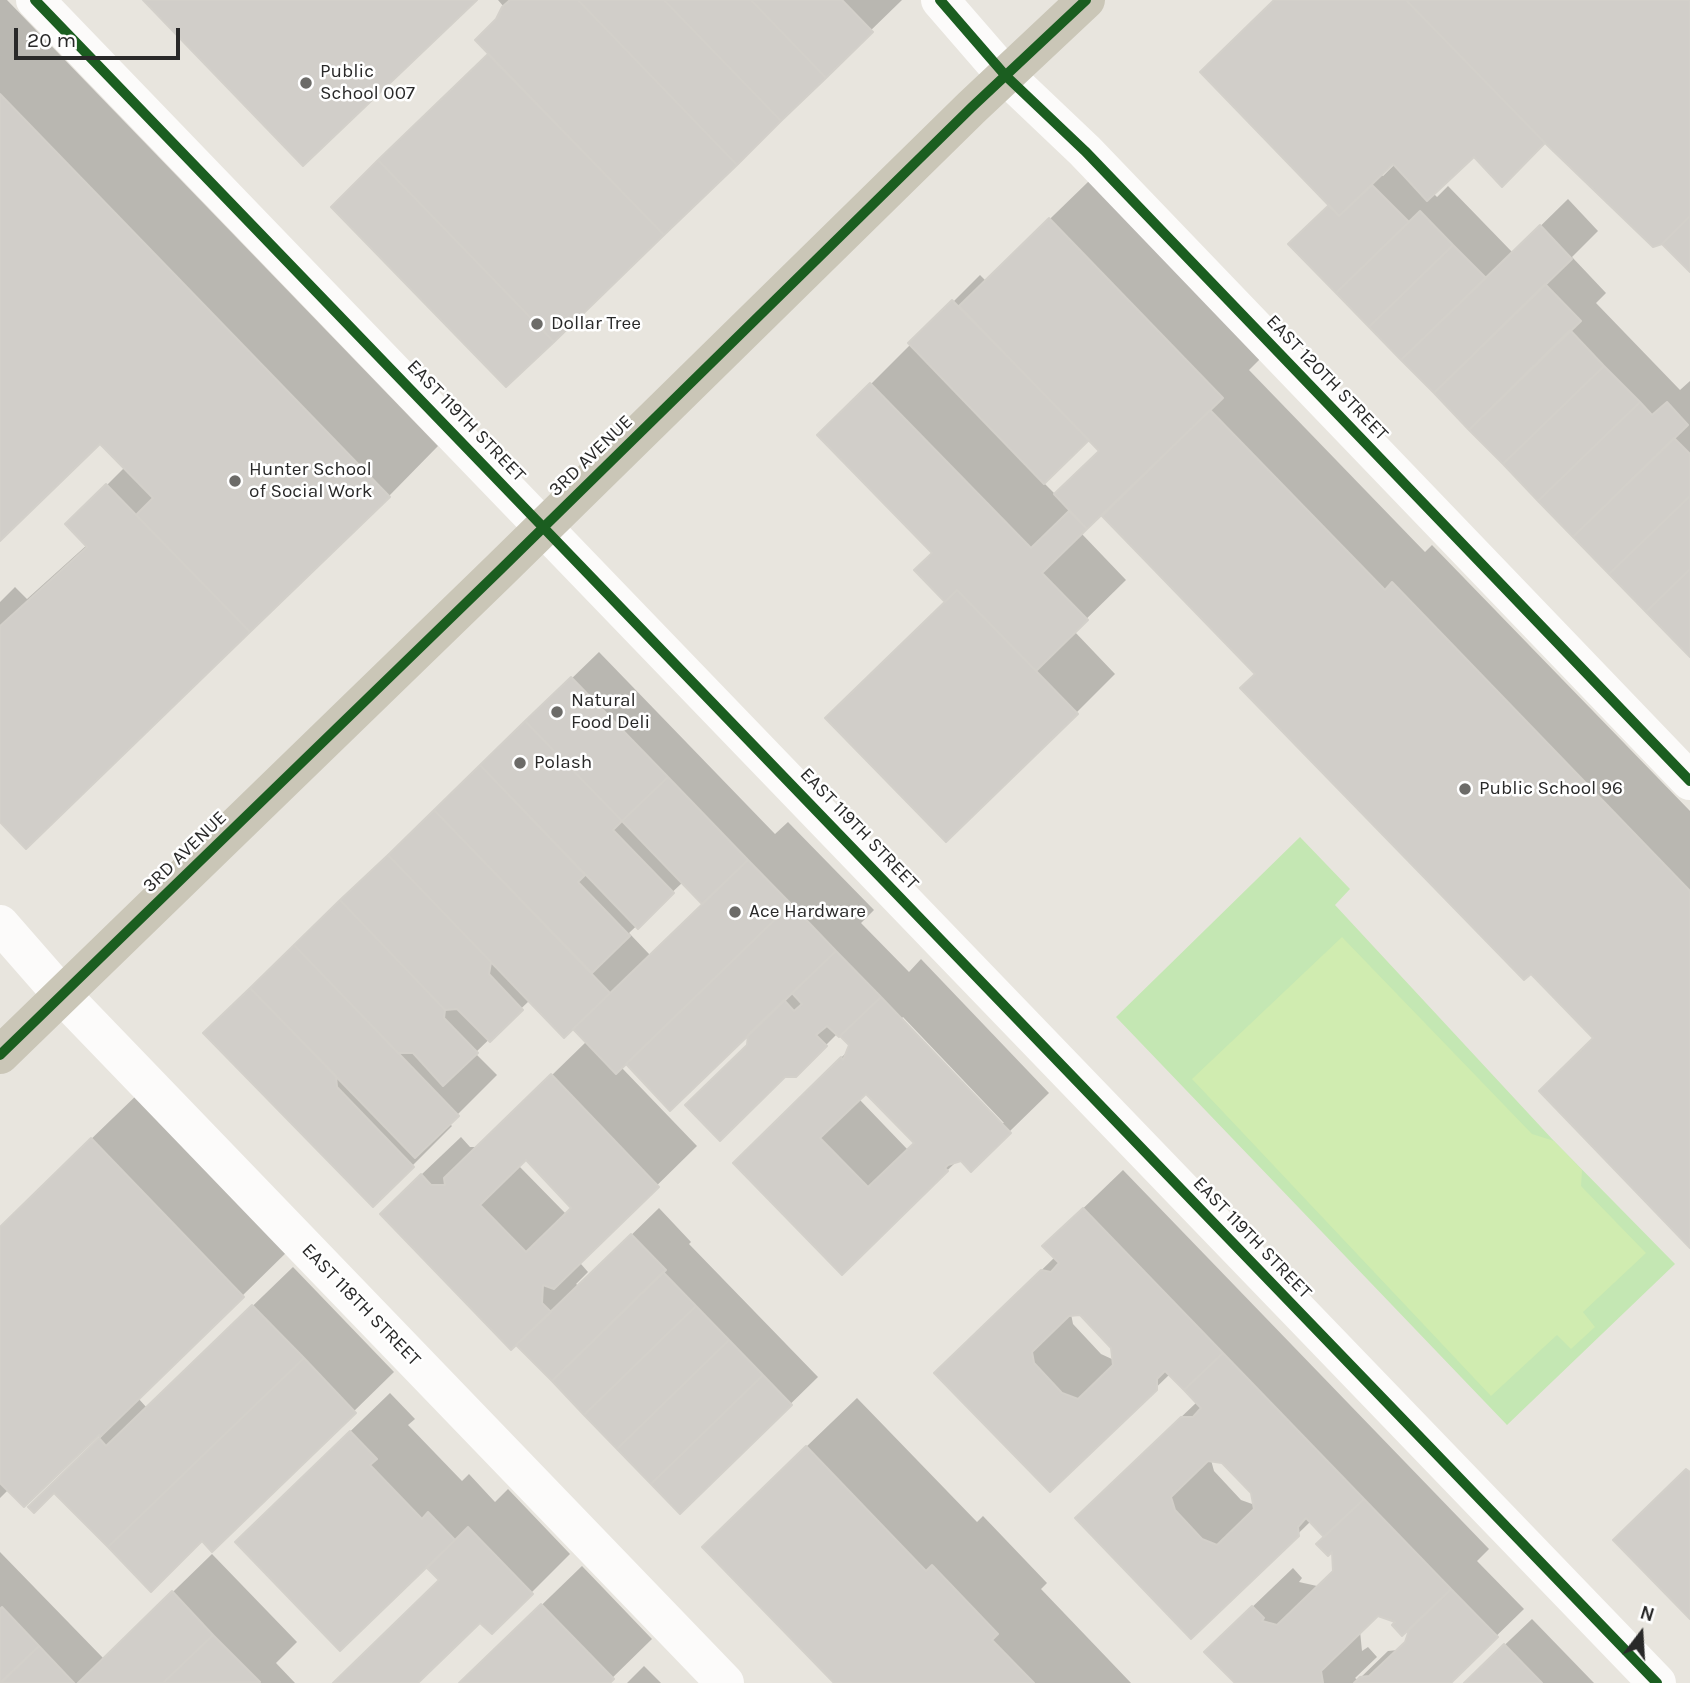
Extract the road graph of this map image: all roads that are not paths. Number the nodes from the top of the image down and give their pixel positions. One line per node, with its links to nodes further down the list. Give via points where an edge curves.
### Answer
1 (35, 0): 5 (street, EAST 119TH STREET)
2 (940, 0): 4 (street, EAST 120TH STREET)
3 (1086, 0): 4 (main road, 3RD AVENUE)
4 (1005, 75): 5 (main road, 3RD AVENUE); 6 (street, EAST 120TH STREET, via 1085,151)
5 (544, 527): 8 (main road, 3RD AVENUE); 11 (street, EAST 119TH STREET)
6 (1690, 781)
7 (0, 924): 8 (street, EAST 118TH STREET)
8 (62, 995): 9 (main road, 3RD AVENUE); 10 (street, EAST 118TH STREET)
9 (0, 1055)
10 (725, 1683)
11 (1657, 1683)

